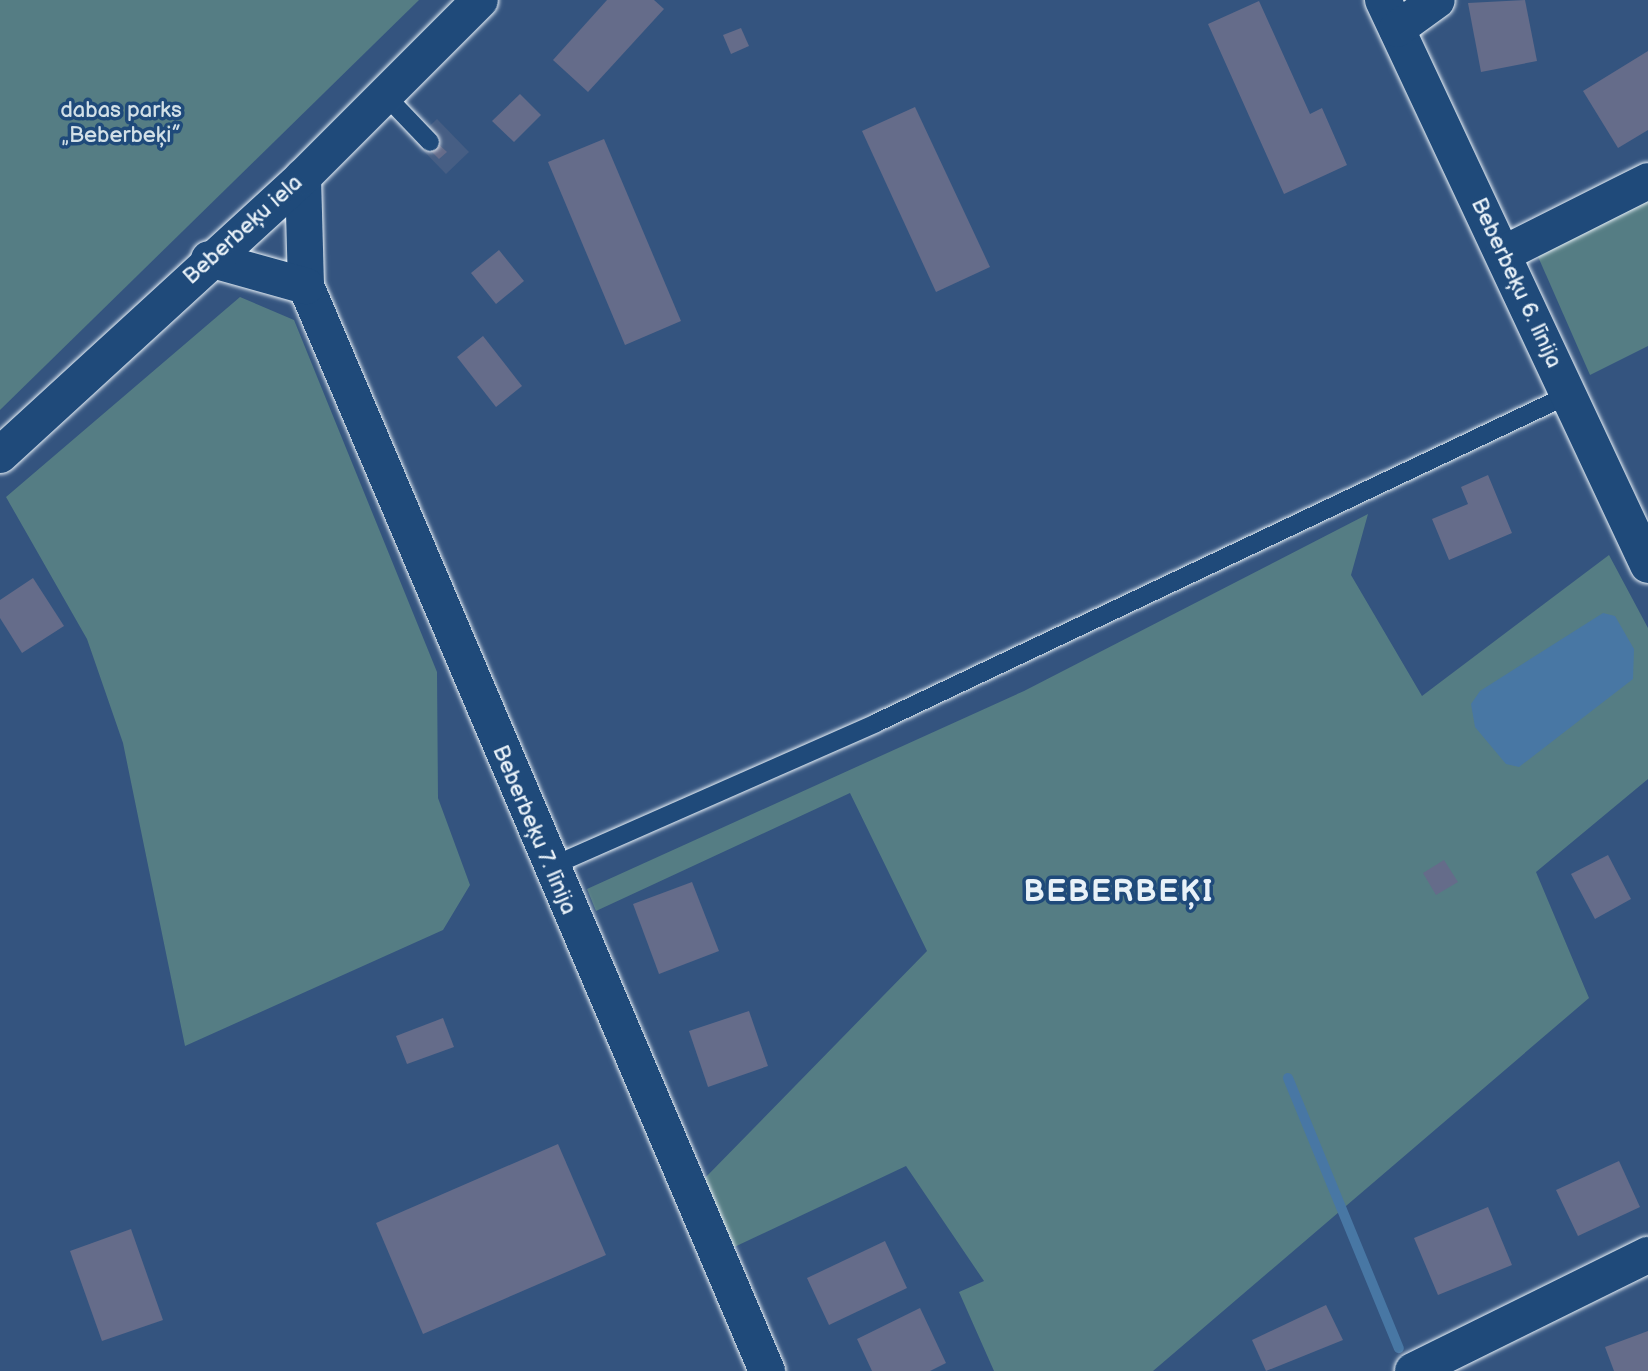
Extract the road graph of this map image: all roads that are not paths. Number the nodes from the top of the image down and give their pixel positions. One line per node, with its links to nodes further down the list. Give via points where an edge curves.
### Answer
1 (480, 0): 4 (street, Beberbeķu iela)
2 (1437, 0): 3 (street)
3 (1390, 14): 8 (street, Beberbeķu 6. līnija)
4 (385, 95): 5 (lane); 6 (street, Beberbeķu iela)
5 (430, 142)
6 (303, 177): 9 (street, Beberbeķu iela); 10 (street, Beberbeķu 7. līnija)
7 (1648, 181): 8 (street)
8 (1503, 254): 11 (street, Beberbeķu 6. līnija)
9 (209, 259): 10 (street); 12 (street, Beberbeķu iela)
10 (306, 286): 14 (street, Beberbeķu 7. līnija)
11 (1568, 395): 13 (street, Beberbeķu 6. līnija); 14 (lane, via 876,723)
12 (0, 455)
13 (1648, 565)
14 (550, 867): 16 (street, Beberbeķu 7. līnija)
15 (1648, 1255): 17 (street)
16 (767, 1371)
17 (1413, 1371)

